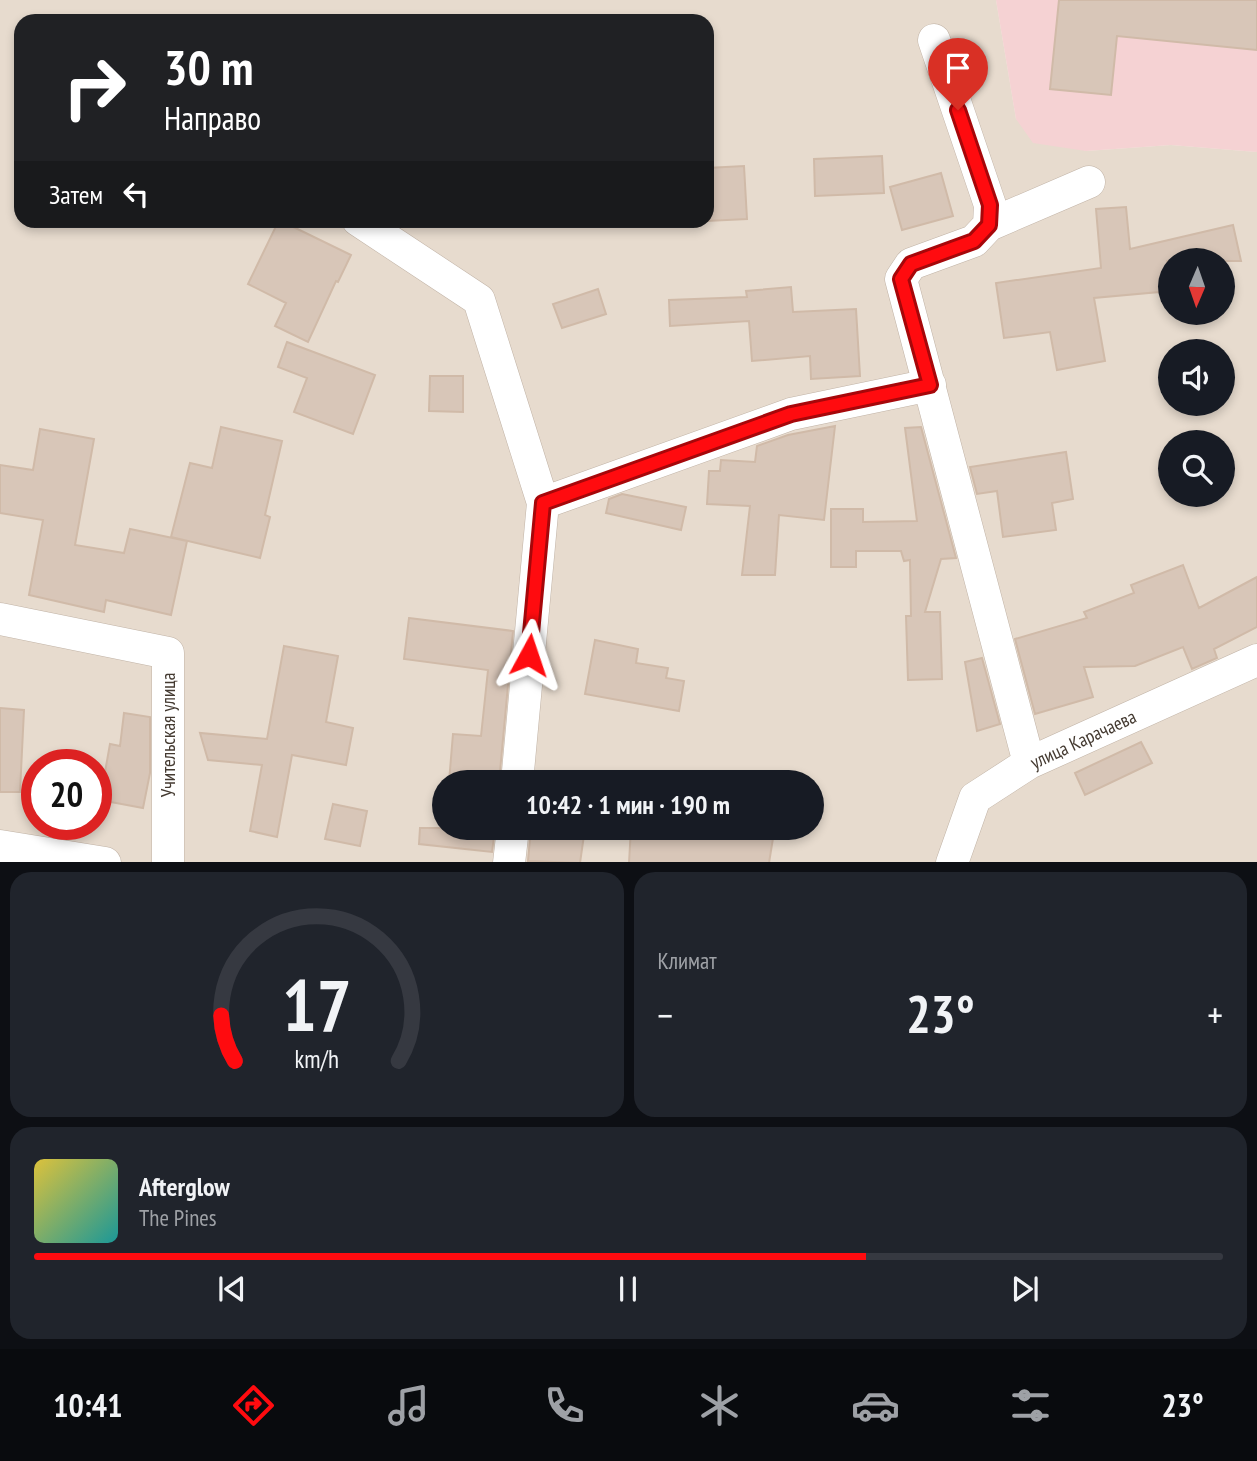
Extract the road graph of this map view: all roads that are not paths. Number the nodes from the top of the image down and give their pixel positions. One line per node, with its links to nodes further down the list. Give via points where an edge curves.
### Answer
1 (934, 40): 3 (street, via 990,205)
2 (1089, 182): 3 (street)
3 (989, 225): 5 (street, via 974,241 911,264 901,279)
4 (370, 228): 6 (street, via 479,300)
5 (930, 385): 6 (street, via 791,414); 9 (street)
6 (543, 503): 10 (street)
7 (0, 619): 14 (street, Учительская улица, via 168,653)
8 (1257, 660): 9 (street, улица Карачаева)
9 (1029, 763): 16 (street, улица Карачаева, via 975,798)
10 (518, 770)
11 (512, 840): 15 (street)
12 (0, 846): 13 (street)
13 (99, 862)
14 (168, 862)
15 (509, 862)
16 (952, 862)

